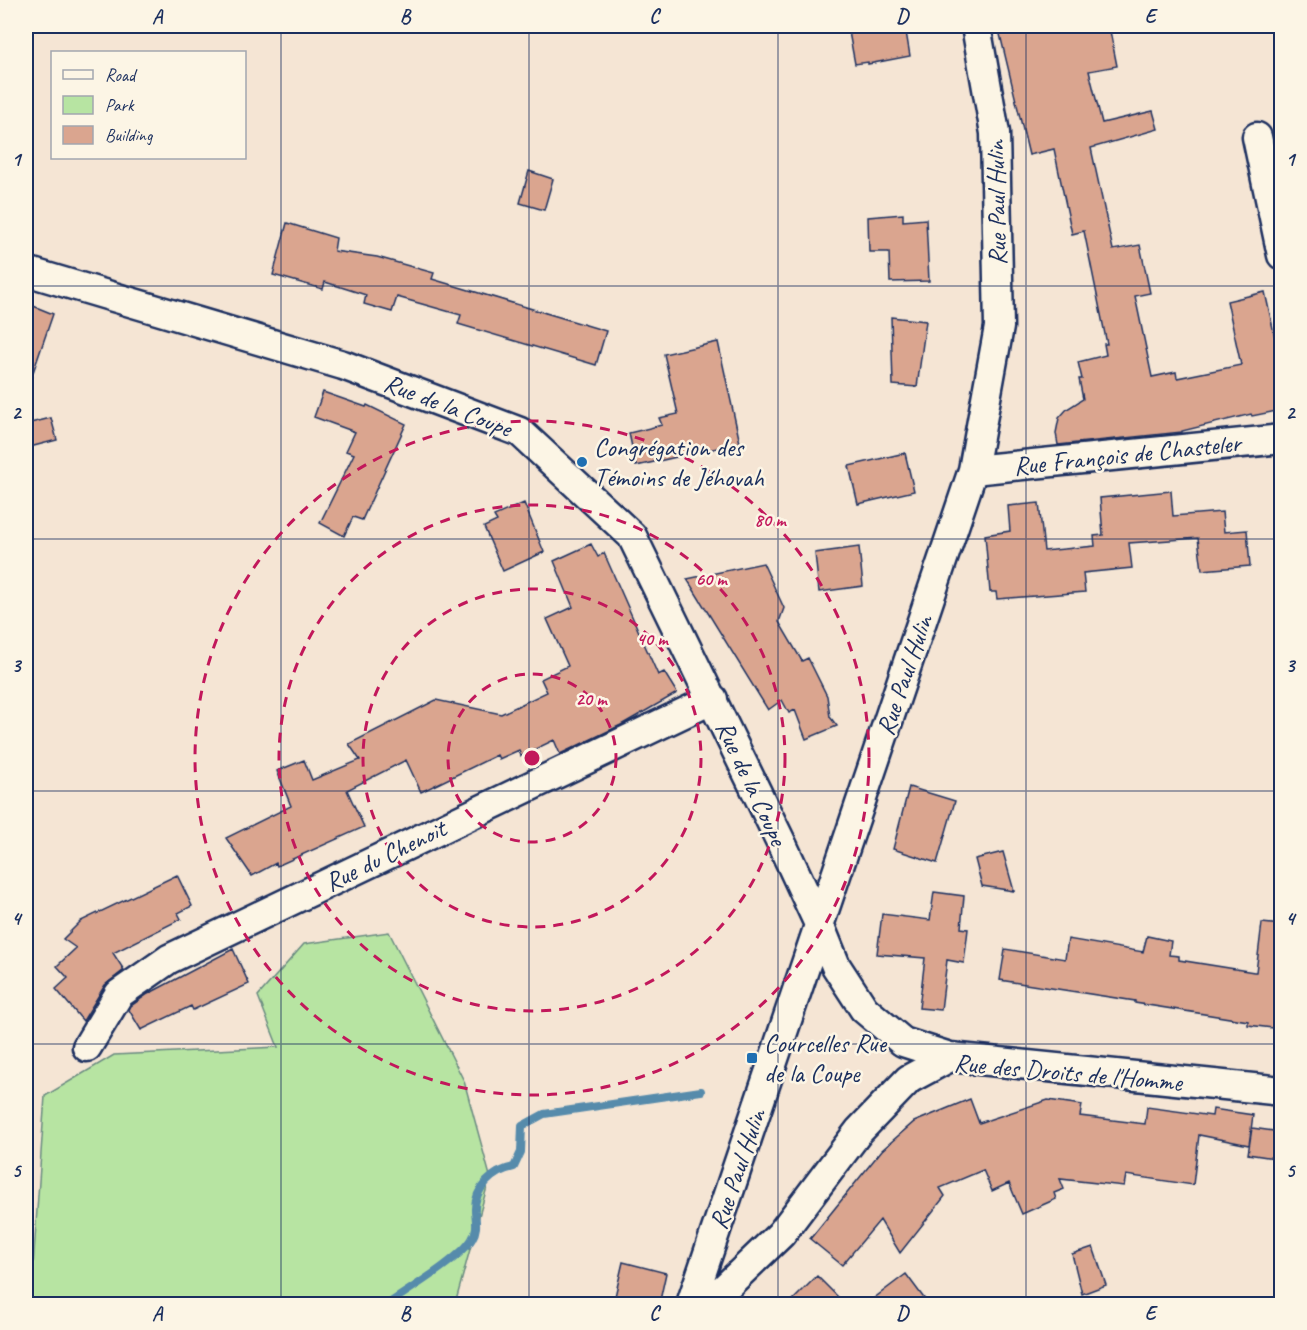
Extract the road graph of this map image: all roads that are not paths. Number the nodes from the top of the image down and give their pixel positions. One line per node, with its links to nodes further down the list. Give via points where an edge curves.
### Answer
1 (976, 26): 6 (street, Rue Paul Hulin, via 996,133 999,327)
2 (1257, 137): 3 (street)
3 (1281, 255)
4 (26, 271): 7 (street, Rue de la Coupe, via 343,365 520,432 632,536)
5 (1281, 439): 6 (street, Rue François de Chasteler)
6 (973, 470): 8 (street, Rue Paul Hulin)
7 (713, 699): 8 (street, Rue de la Coupe); 9 (street, Rue du Chenoit, via 169,959 119,994)
8 (819, 924): 10 (street, Rue de la Coupe, via 836,966 864,1010 903,1042); 12 (street, Rue Paul Hulin)
9 (87, 1047)
10 (950, 1057): 11 (street, Rue des Droits de l'Homme); 13 (street, Rue des Droits de l'Homme, via 909,1079 859,1131 781,1234)
11 (1281, 1091)
12 (691, 1305)
13 (708, 1305)

